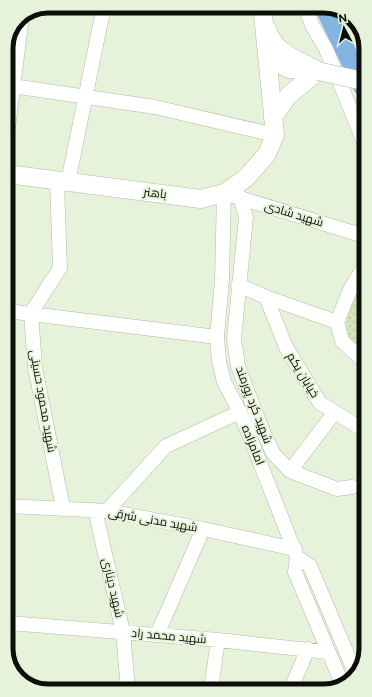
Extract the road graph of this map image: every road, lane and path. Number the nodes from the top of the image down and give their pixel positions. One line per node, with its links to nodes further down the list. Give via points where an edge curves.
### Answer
1 (103, 13): 12 (street)
2 (265, 13): 6 (main road)
3 (266, 13): 8 (main road, via 270,38 276,46)
4 (308, 13): 14 (street, via 326,49)
5 (20, 26): 7 (street)
6 (268, 59): 8 (main road, via 290,69); 11 (main road)
7 (13, 68)
8 (318, 71): 9 (main road, bridge); 11 (main road, via 290,77); 13 (main road, via 289,95)
9 (359, 80)
10 (13, 86): 12 (street)
11 (270, 86): 13 (main road)
12 (86, 96): 15 (street, via 155,107); 17 (street)
13 (273, 116): 15 (main road)
14 (359, 130)
15 (275, 135): 18 (main road, باهنر, via 267,154)
16 (13, 175): 17 (main road, باهنر)
17 (62, 182): 18 (main road, باهنر, via 201,199); 24 (street, via 60,268)
18 (232, 195): 19 (street, شهید شادی); 21 (street, شهید کرد پورمند, via 246,217); 26 (street, امامزاده)
19 (359, 234)
20 (359, 275): 25 (street)
21 (238, 285): 22 (street); 31 (street, شهید کرد پورمند, via 234,339 238,366 273,453)
22 (266, 297): 25 (street); 29 (street, خیابان یکم, via 286,347 320,403)
23 (13, 312): 24 (street)
24 (31, 313): 26 (street); 34 (street, شهید محمود حسینی, via 35,368)
25 (337, 322): 27 (street, via 342,341)
26 (217, 337): 28 (street, امامزاده, via 224,382)
27 (359, 356)
28 (240, 412): 35 (street, via 166,446); 37 (street, امامزاده)
29 (335, 412): 30 (street, خیابان یکم); 31 (street)
30 (359, 427)
31 (290, 471): 32 (street, شهید کرد پورمند, via 337,489)
32 (352, 487)
33 (13, 506): 34 (street, شهید مدنی شرقی)
34 (63, 508): 35 (street, شهید مدنی شرقی)
35 (101, 511): 36 (street, شهید مدنی شرقی); 41 (street, شهید دیناری)
36 (203, 529): 37 (street, شهید مدنی شرقی); 42 (street)
37 (296, 553): 38 (street, via 310,566); 39 (street, امامزاده, via 295,572)
38 (331, 616): 39 (street, via 327,622); 46 (street)
39 (316, 622): 45 (street, امامزاده)
40 (13, 623): 41 (street, شهید محمد راد)
41 (123, 632): 42 (street, شهید محمد راد); 49 (street, شهید دیناری)
42 (157, 635): 43 (street, شهید محمد راد)
43 (218, 640): 44 (street, شهید محمد راد); 50 (street)
44 (308, 649): 45 (street, شهید محمد راد); 51 (street)
45 (330, 657): 46 (street); 48 (street, امامزاده)
46 (348, 657): 47 (street)
47 (353, 669)
48 (340, 680)
49 (127, 684)
50 (212, 684)
51 (293, 684)

